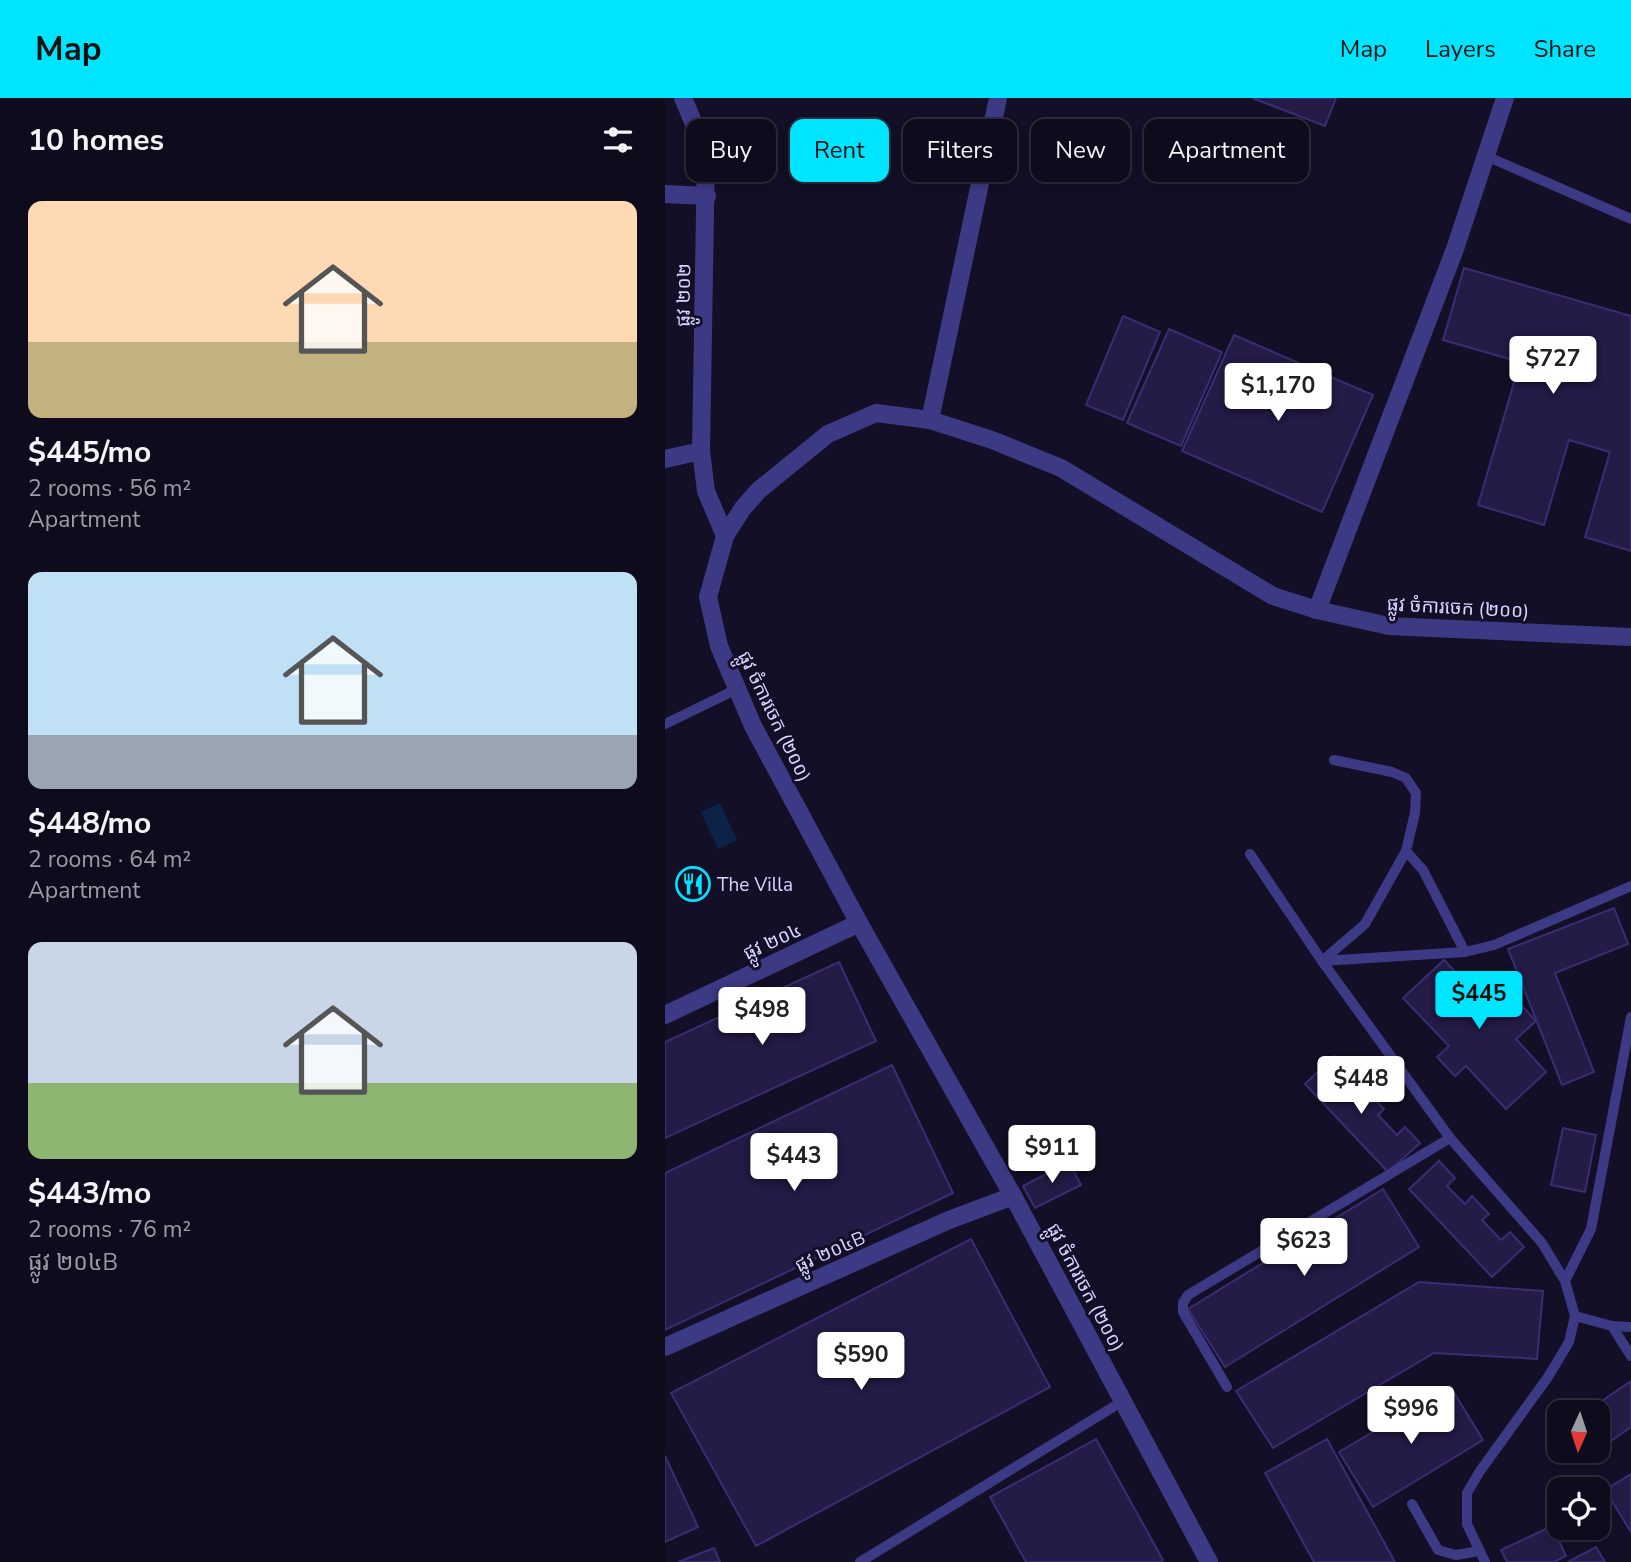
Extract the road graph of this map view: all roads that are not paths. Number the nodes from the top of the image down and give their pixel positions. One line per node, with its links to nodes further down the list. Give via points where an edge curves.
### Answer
1 (683, 98): 6 (street, ផ្លូវ ២០២, via 706,152)
2 (998, 98): 8 (street)
3 (1505, 98): 4 (street)
4 (1486, 156): 7 (lane); 12 (street)
5 (665, 194): 6 (street)
6 (707, 196): 9 (street, ផ្លូវ ២០២)
7 (1631, 219)
8 (930, 420): 11 (street, ផ្លូវ ចំការចេក (២០០), via 876,413 828,434 759,490); 12 (street, ផ្លូវ ចំការចេក (២០០), via 1062,468 1273,596)
9 (701, 451): 10 (street); 11 (street, ផ្លូវ ២០២, via 706,491)
10 (665, 459)
11 (725, 536): 14 (street, ផ្លូវ ចំការចេក (២០០), via 708,597 719,646)
12 (1317, 610): 13 (street, ផ្លូវ ចំការចេក (២០០), via 1389,626)
13 (1631, 637)
14 (737, 689): 15 (lane); 20 (street, ផ្លូវ ចំការចេក (២០០))
15 (665, 724)
16 (1334, 760): 17 (lane, via 1406,778 1416,793)
17 (1406, 851): 21 (lane, via 1423,870); 22 (lane, via 1365,924)
18 (1249, 854): 22 (lane)
19 (1631, 886): 21 (lane, via 1494,945)
20 (859, 923): 23 (street, ផ្លូវ ២០៤); 26 (street, ផ្លូវ ចំការចេក (២០០))
21 (1465, 952): 22 (lane)
22 (1322, 961): 25 (lane)
23 (665, 1015)
24 (1631, 1017): 27 (lane, via 1591,1229)
25 (1450, 1138): 27 (lane, via 1542,1243); 33 (lane, via 1188,1295 1183,1312)
26 (1013, 1196): 31 (street, ផ្លូវ ២០៤B); 34 (street, ផ្លូវ ចំការចេក (២០០))
27 (1565, 1281): 28 (lane)
28 (1575, 1316): 29 (lane); 36 (lane, via 1569,1342 1548,1377 1467,1493 1467,1524)
29 (1612, 1326): 30 (lane); 32 (lane)
30 (1631, 1327)
31 (665, 1347)
32 (1631, 1356)
33 (1227, 1387)
34 (1123, 1401): 37 (lane); 38 (street, ផ្លូវ ចំការចេក (២០០))
35 (1412, 1504): 36 (lane, via 1438,1550 1456,1555)
36 (1479, 1551): 39 (lane)
37 (860, 1562)
38 (1209, 1562)
39 (1485, 1562)

